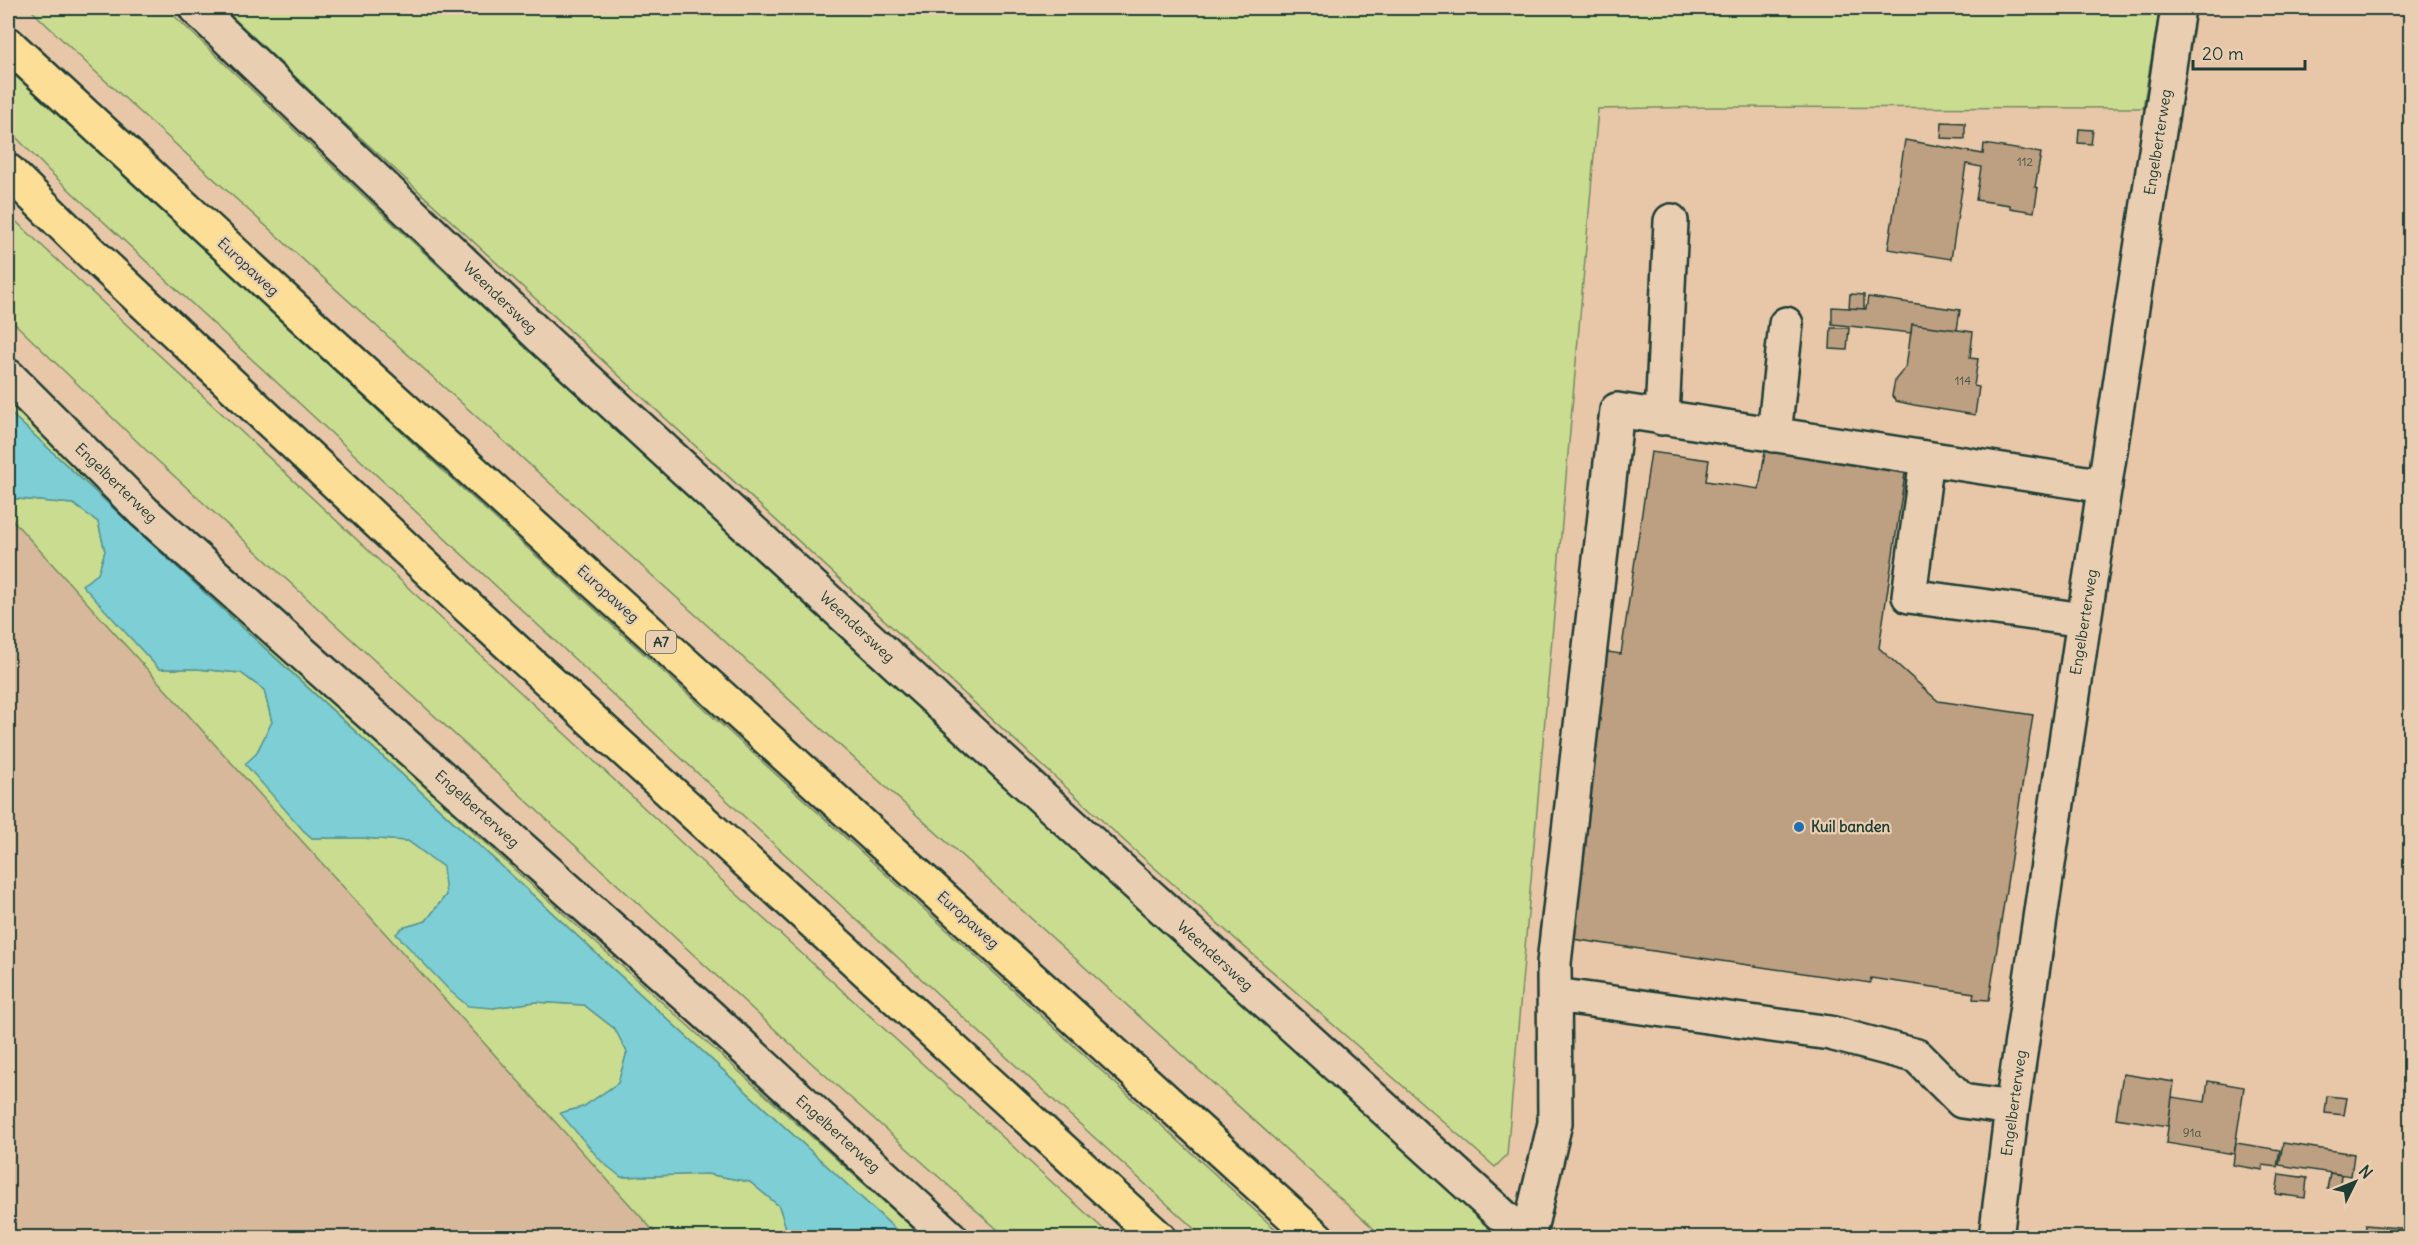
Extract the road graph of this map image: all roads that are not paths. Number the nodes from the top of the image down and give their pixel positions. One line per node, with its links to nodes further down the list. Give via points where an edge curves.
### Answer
1 (196, 8): 18 (street, Weendersweg, via 542,338)
2 (2178, 8): 11 (street, Engelberterweg)
3 (8, 45): 17 (highway, Europaweg / A7)
4 (8, 171): 16 (highway, via 467,606)
5 (1671, 221): 8 (street)
6 (1786, 324): 9 (street)
7 (8, 376): 15 (street, Engelberterweg, via 144,512 705,1012)
8 (1662, 418): 9 (street); 13 (street, via 1617,410 1554,963)
9 (1774, 435): 10 (street)
10 (1927, 458): 11 (street); 12 (street, via 1909,596)
11 (2105, 486): 12 (street, Engelberterweg)
12 (2084, 620): 14 (street, Engelberterweg)
13 (1555, 995): 14 (street, via 1830,1033 1917,1056 1962,1101); 18 (street, via 1555,1123)
14 (2012, 1108): 19 (street, Engelberterweg)
15 (951, 1238)
16 (1159, 1238)
17 (1317, 1238)
18 (1528, 1238)
19 (1996, 1238)

